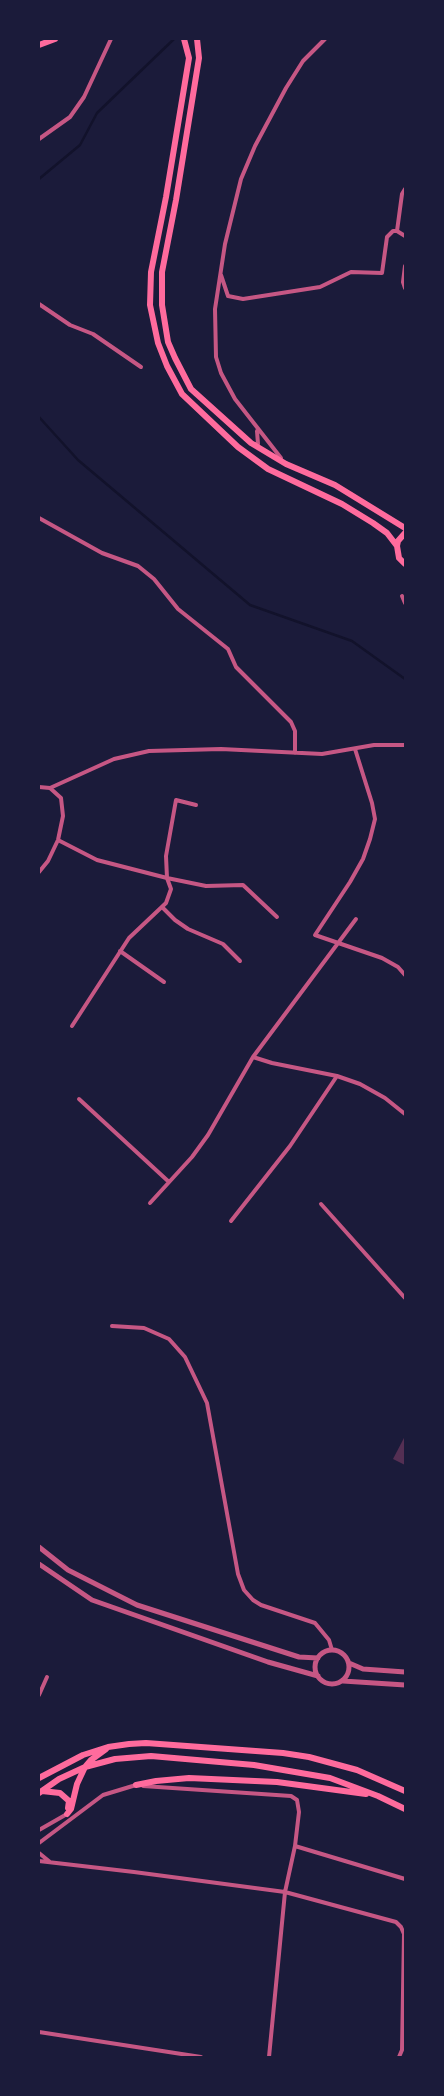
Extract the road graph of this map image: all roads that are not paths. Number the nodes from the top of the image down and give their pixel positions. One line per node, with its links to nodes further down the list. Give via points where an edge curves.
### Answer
1 (55, 39): 6 (highway)
2 (111, 39): 7 (street, via 84,97 70,117)
3 (184, 39): 22 (highway, via 189,58 151,272 150,305 167,366 182,394 238,447 268,469 342,504 373,523)
4 (197, 39): 17 (highway, via 199,58 162,272 162,305 168,342 191,388)
5 (325, 39): 12 (street, via 303,61 255,146 241,179)
6 (39, 45)
7 (39, 139)
8 (405, 189): 9 (street)
9 (397, 231): 10 (street); 12 (street, via 387,237 382,273 351,272 320,287 243,299 228,296)
10 (405, 236)
11 (405, 266): 13 (street)
12 (220, 273): 16 (street, via 214,309 216,357 235,399)
13 (405, 288)
14 (39, 304): 15 (street, via 70,325 93,334)
15 (141, 368)
16 (257, 429): 17 (street, via 258,444); 18 (street)
17 (251, 444): 18 (highway)
18 (286, 464): 20 (highway, via 334,485)
19 (39, 518): 28 (street, via 102,553 138,566 154,579 178,609 228,649 236,667 291,722 295,731)
20 (405, 528)
21 (405, 533): 22 (highway)
22 (397, 546): 23 (highway, via 399,558)
23 (405, 564)
24 (402, 596): 25 (street)
25 (405, 603)
26 (405, 745): 27 (street)
27 (355, 748): 28 (street, via 322,754); 38 (street, via 375,819 363,859 315,935)
28 (295, 753): 30 (street, via 221,749 149,751 114,759)
29 (39, 787): 30 (street)
30 (50, 788): 32 (street, via 61,798 63,816)
31 (196, 806): 34 (street, via 176,800 166,856)
32 (58, 840): 33 (street); 34 (street, via 98,860)
33 (39, 872)
34 (167, 878): 35 (street, via 171,888); 36 (street, via 206,886 243,885)
35 (162, 907): 39 (street); 40 (street, via 188,929 223,944)
36 (277, 917)
37 (356, 920): 38 (street)
38 (338, 945): 41 (street, via 382,958); 44 (street)
39 (120, 950): 42 (street); 43 (street)
40 (240, 961)
41 (405, 975)
42 (164, 982)
43 (72, 1026)
44 (253, 1057): 45 (street); 48 (street, via 208,1135)
45 (337, 1076): 47 (street, via 368,1088); 51 (street, via 290,1146)
46 (79, 1099): 48 (street)
47 (405, 1114)
48 (169, 1182): 49 (street)
49 (150, 1203)
50 (321, 1204): 52 (street)
51 (231, 1221)
52 (405, 1298)
53 (112, 1326): 56 (street, via 144,1328 169,1339 185,1356 207,1404 238,1574 244,1590 261,1605 315,1624 329,1640)
54 (39, 1547): 57 (street, via 68,1570 137,1605 299,1657)
55 (39, 1564): 60 (street, via 92,1600 268,1662)
56 (332, 1650): 57 (street, via 323,1652); 58 (street, via 345,1655)
57 (318, 1658): 60 (street, via 315,1668)
58 (349, 1662): 59 (street, via 363,1669); 62 (street, via 350,1670)
59 (405, 1672)
60 (318, 1676): 62 (street, via 329,1684)
61 (47, 1677): 64 (street)
62 (343, 1681): 63 (street)
63 (405, 1685)
64 (39, 1695)
65 (108, 1747): 66 (highway); 67 (highway, via 83,1755); 69 (highway, via 146,1744 283,1753 358,1770)
66 (85, 1767): 70 (highway); 71 (highway, via 135,1757 184,1758 254,1765 330,1778); 73 (highway)
67 (39, 1778)
68 (136, 1785): 71 (highway, via 189,1778 277,1782); 75 (street, via 103,1795); 76 (street, via 291,1796 297,1800 299,1812)
69 (405, 1791)
70 (40, 1792): 73 (highway, via 55,1792 66,1797 69,1801)
71 (378, 1796): 72 (highway)
72 (405, 1809)
73 (67, 1814): 74 (street)
74 (39, 1830)
75 (39, 1843)
76 (295, 1846): 80 (street); 81 (street)
77 (39, 1853): 79 (street)
78 (39, 1861): 79 (street)
79 (52, 1864): 81 (street)
80 (405, 1879)
81 (285, 1892): 84 (street); 85 (street, via 396,1922 401,1927 404,1934 402,2050)
82 (39, 2032): 83 (street)
83 (201, 2057)
84 (269, 2057)
85 (399, 2057)

